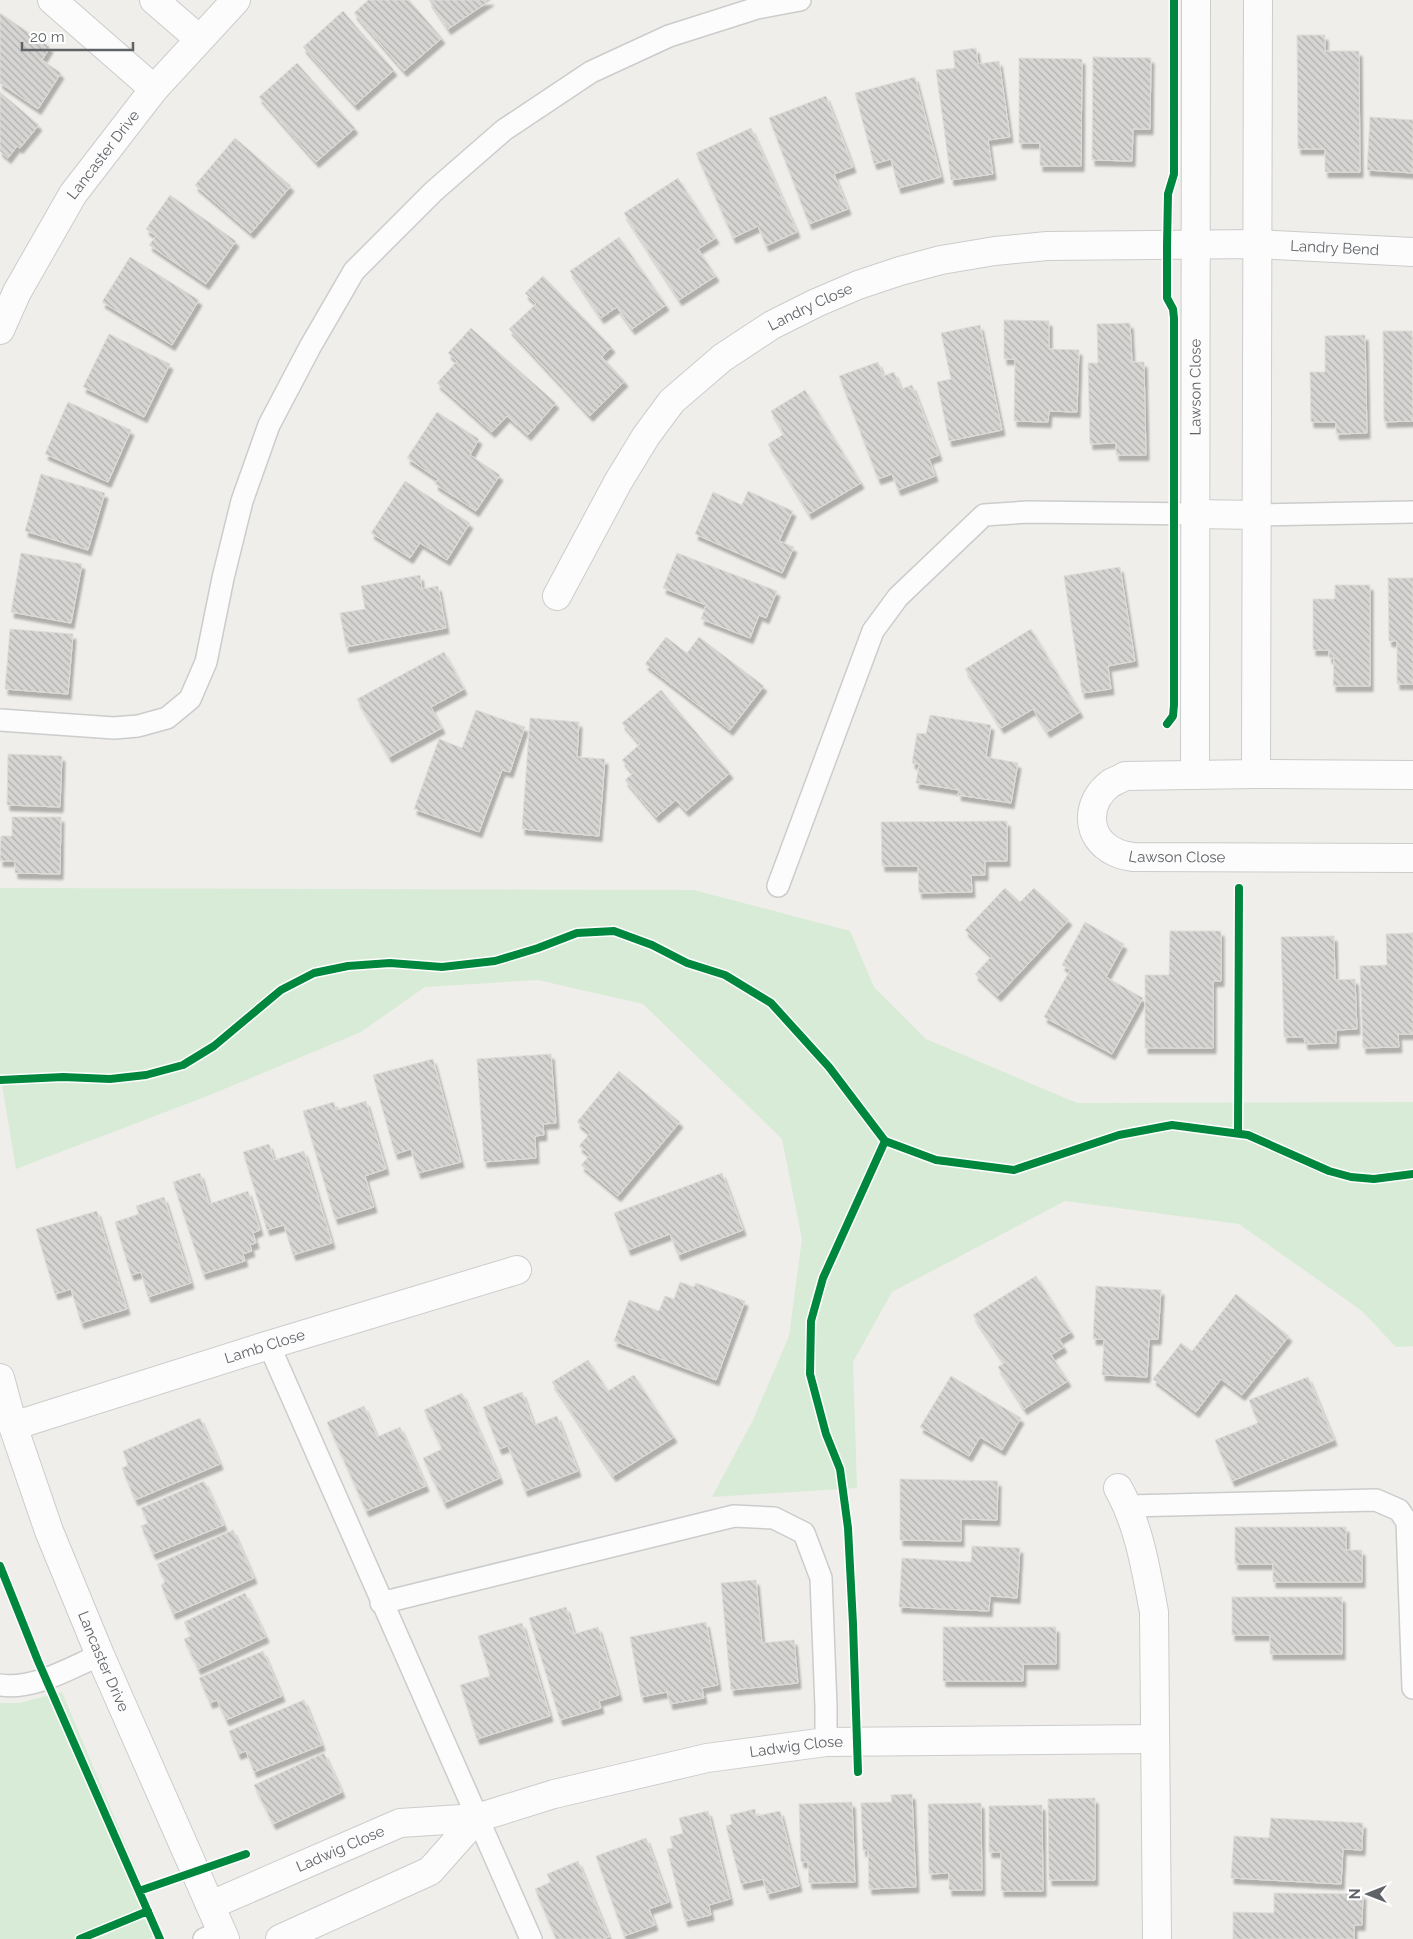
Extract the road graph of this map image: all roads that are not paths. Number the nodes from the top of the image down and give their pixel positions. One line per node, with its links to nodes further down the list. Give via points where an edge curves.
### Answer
1 (52, 0): 8 (street)
2 (154, 0): 7 (street)
3 (236, 0): 7 (street, Lancaster Drive)
4 (800, 0): 17 (lane, via 757,8 669,36 591,72 504,130 434,191 354,271 269,425 242,501 206,662 190,699 167,718 138,726 114,728)
5 (1196, 0): 10 (street, Lawson Close)
6 (1258, 0): 9 (street)
7 (199, 39): 8 (street, Lancaster Drive)
8 (154, 89): 12 (street, Lancaster Drive, via 73,194 17,292)
9 (1256, 244): 10 (street, Landry Bend); 11 (street, Landry Bend); 15 (street)
10 (1196, 245): 14 (street, Lawson Close); 16 (street, Landry Close, via 1047,246 941,260 858,285 772,324 722,358 672,401 618,482)
11 (1413, 252)
12 (0, 330)
13 (1413, 512): 15 (lane)
14 (1196, 514): 15 (street); 19 (street, Lawson Close); 22 (lane, via 1028,512 984,515 898,597 873,632)
15 (1256, 515): 18 (street)
16 (557, 596)
17 (0, 720)
18 (1256, 774): 19 (street, Lawson Close); 20 (street, Lawson Close)
19 (1195, 775): 21 (street, Lawson Close, via 1125,776 1111,783 1100,794 1092,810 1091,825 1100,842 1115,852 1134,857)
20 (1413, 776)
21 (1413, 858)
22 (778, 886)
23 (517, 1270): 24 (street, Lamb Close)
24 (269, 1345): 26 (street, Lamb Close); 28 (lane)
25 (0, 1378): 26 (street, Lancaster Drive)
26 (13, 1426): 29 (street, Lancaster Drive, via 49,1532)
27 (1123, 1497): 31 (lane, via 1376,1500 1399,1510 1407,1522); 32 (street, via 1148,1578 1154,1612)
28 (381, 1603): 33 (lane, via 734,1516 774,1518 804,1533 821,1578); 34 (lane)
29 (100, 1655): 30 (lane, via 46,1679 12,1687); 35 (street, Lancaster Drive)
30 (0, 1685)
31 (1413, 1688)
32 (1155, 1739): 33 (street, Ladwig Close); 39 (street)
33 (826, 1742): 34 (street, Ladwig Close, via 732,1754 660,1768 554,1794)
34 (477, 1818): 35 (street, Ladwig Close, via 400,1823); 37 (street, via 430,1871); 38 (lane)
35 (211, 1905): 36 (street, Lancaster Drive)
36 (217, 1936)
37 (280, 1939)
38 (531, 1939)
39 (1157, 1939)

